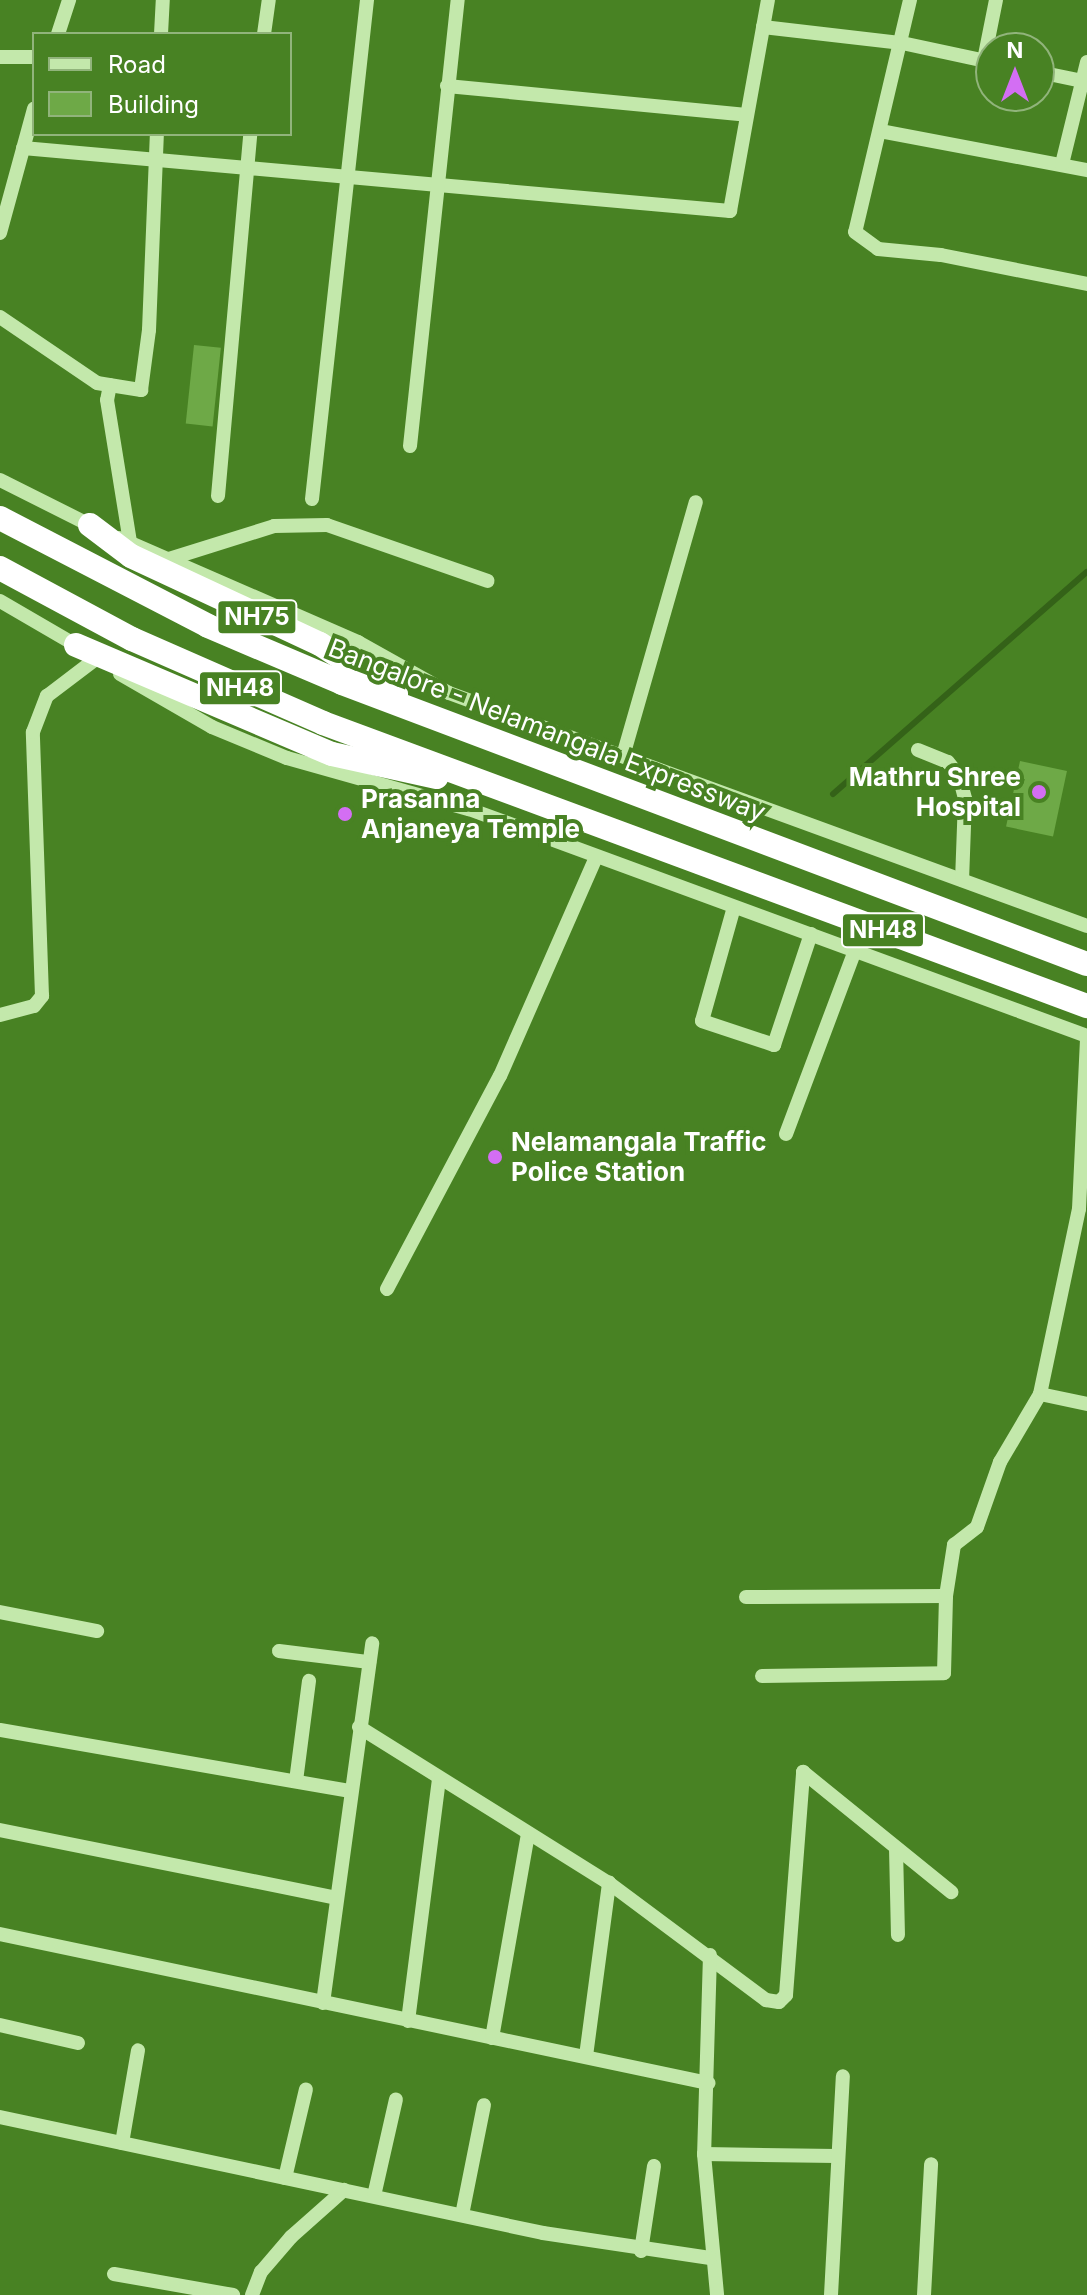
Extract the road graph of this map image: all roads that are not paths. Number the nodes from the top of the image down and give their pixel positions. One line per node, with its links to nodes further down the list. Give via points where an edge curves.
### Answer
1 (69, 0): 10 (street)
2 (163, 0): 11 (street)
3 (269, 0): 12 (street)
4 (367, 0): 32 (street)
5 (458, 0): 21 (street)
6 (768, 0): 9 (street)
7 (910, 0): 14 (street)
8 (996, 0): 13 (street)
9 (763, 27): 14 (street); 22 (street)
10 (59, 32)
11 (161, 32)
12 (264, 32)
13 (991, 32)
14 (902, 43): 17 (street); 24 (street)
15 (0, 57): 16 (street)
16 (32, 57)
17 (975, 58)
18 (1087, 62): 20 (street)
19 (1055, 75): 20 (street)
20 (1083, 81): 29 (street)
21 (447, 86): 22 (street); 33 (street)
22 (747, 115): 33 (street, via 730,211)
23 (32, 116): 27 (street)
24 (880, 131): 29 (street); 35 (street, via 855,232 878,249 941,255)
25 (157, 136): 28 (street)
26 (250, 136): 30 (street)
27 (23, 148): 28 (street); 34 (street)
28 (156, 163): 30 (street); 37 (street, via 149,330 141,390)
29 (1062, 164): 31 (street)
30 (246, 168): 32 (street); 40 (street)
31 (1087, 170)
32 (345, 176): 33 (street); 41 (street)
33 (435, 184): 38 (street)
34 (0, 233)
35 (1087, 284)
36 (0, 317): 37 (street, via 97,383)
37 (110, 385): 45 (street, via 107,400)
38 (410, 446)
39 (0, 480): 44 (street, NH75)
40 (218, 496)
41 (312, 499)
42 (696, 502): 53 (street)
43 (0, 518): 51 (highway, Bangalore - Nelamangala Expressway / NH48, via 208,626)
44 (90, 525): 45 (street); 51 (highway, NH75, via 131,556 357,665)
45 (130, 542): 46 (street)
46 (169, 559): 48 (street, via 274,526 327,525); 53 (street, via 358,642 449,693)
47 (0, 568): 54 (highway, NH48, via 221,680)
48 (488, 581)
49 (0, 601): 50 (street)
50 (87, 652): 54 (highway, via 332,754 384,769); 55 (street, via 167,704 287,758 469,809); 63 (street, via 47,696 33,732 42,996 34,1006)
51 (420, 713): 61 (highway, Bangalore - Nelamangala Expressway / NH48)
52 (918, 750): 56 (street, via 948,762 959,776 965,799)
53 (623, 756): 56 (street)
54 (490, 786): 62 (highway, NH48)
55 (596, 857): 57 (street); 67 (street, via 500,1076)
56 (962, 880): 58 (street)
57 (734, 907): 59 (street); 59 (street, via 702,1021 774,1045)
58 (1087, 926)
59 (811, 934): 60 (street)
60 (855, 950): 64 (street); 65 (street)
61 (1087, 964)
62 (1087, 1006)
63 (0, 1015)
64 (1087, 1037): 66 (street)
65 (786, 1134)
66 (1083, 1209): 68 (street)
67 (387, 1289)
68 (1040, 1394): 69 (street); 70 (street, via 1000,1462 977,1527 954,1545)
69 (1087, 1404)
70 (946, 1596): 71 (street); 77 (street, via 944,1673)
71 (746, 1597)
72 (0, 1612): 73 (street)
73 (97, 1631)
74 (372, 1643): 76 (street)
75 (279, 1651): 76 (street)
76 (369, 1662): 79 (street)
77 (762, 1676)
78 (309, 1681): 82 (street)
79 (359, 1727): 81 (street); 83 (street)
80 (0, 1730): 82 (street)
81 (439, 1778): 85 (street); 94 (street)
82 (296, 1781): 83 (street)
83 (351, 1791): 89 (street)
84 (0, 1830): 89 (street)
85 (528, 1833): 87 (street); 96 (street)
86 (896, 1848): 88 (street); 91 (street); 92 (street, via 803,1772 786,1995 779,2002 766,2000)
87 (609, 1883): 92 (street); 99 (street)
88 (951, 1892)
89 (336, 1898): 93 (street)
90 (0, 1934): 93 (street)
91 (898, 1935)
92 (710, 1955): 101 (street)
93 (323, 2003): 94 (street)
94 (408, 2021): 96 (street)
95 (0, 2025): 97 (street)
96 (492, 2038): 99 (street)
97 (78, 2043)
98 (138, 2050): 106 (street)
99 (586, 2056): 101 (street)
100 (843, 2076): 108 (street)
101 (708, 2083): 107 (street)
102 (306, 2089): 111 (street)
103 (396, 2099): 113 (street)
104 (484, 2105): 114 (street)
105 (0, 2117): 106 (street)
106 (122, 2143): 111 (street)
107 (704, 2154): 108 (street); 116 (street)
108 (836, 2156): 121 (street)
109 (931, 2164): 122 (street)
110 (654, 2166): 115 (street)
111 (285, 2178): 112 (street)
112 (344, 2190): 113 (street); 119 (street, via 291,2237 261,2272)
113 (374, 2196): 114 (street)
114 (462, 2215): 115 (street)
115 (641, 2251): 116 (street)
116 (710, 2258): 120 (street)
117 (114, 2274): 118 (street)
118 (233, 2295)
119 (252, 2295)
120 (717, 2295)
121 (831, 2295)
122 (924, 2295)

